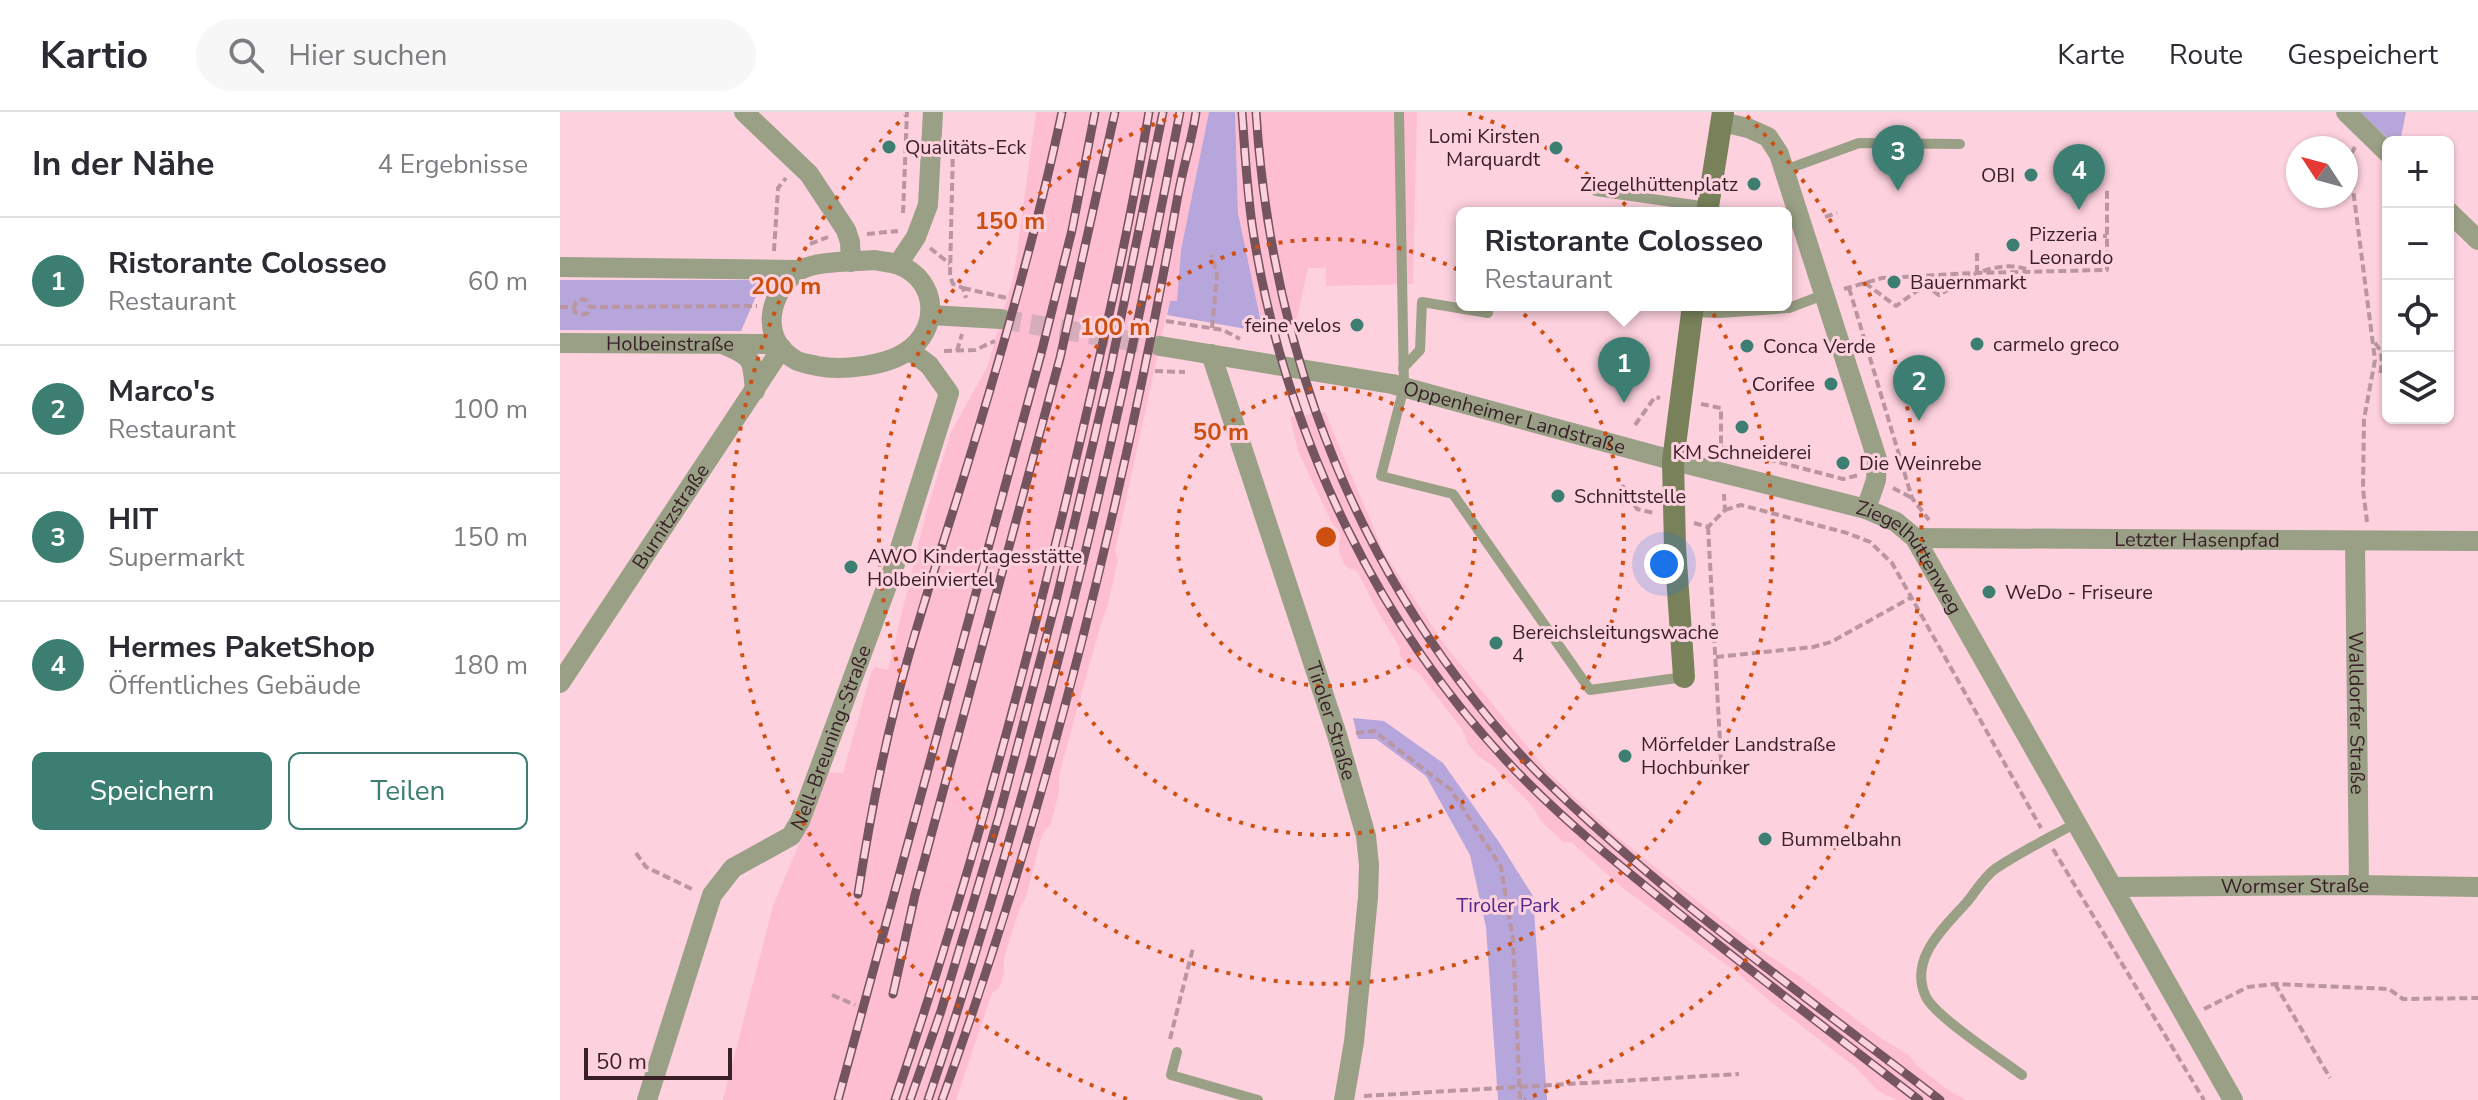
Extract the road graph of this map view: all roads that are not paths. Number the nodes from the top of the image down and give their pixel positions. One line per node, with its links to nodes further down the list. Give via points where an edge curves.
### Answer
1 (744, 112): 14 (street, via 809,174 846,230)
2 (933, 112): 15 (street, via 928,205)
3 (1399, 112): 34 (lane)
4 (2346, 112): 7 (street)
5 (1723, 117): 8 (street, Ziegelhüttenweg, via 1768,137); 11 (main road)
6 (1960, 144): 8 (lane, via 1859,143)
7 (2382, 147)
8 (1785, 170): 18 (street, Ziegelhüttenweg)
9 (1596, 191): 10 (lane)
10 (1690, 207)
11 (1708, 207)
12 (2454, 217): 13 (street)
13 (2478, 240)
14 (851, 262): 15 (street); 17 (street)
15 (898, 264): 26 (street, via 926,287)
16 (560, 267): 17 (street, via 774,261)
17 (799, 270): 30 (street, via 781,288 773,306 770,325)
18 (1823, 295): 19 (lane); 37 (street, Ziegelhüttenweg, via 1876,470)
19 (1792, 307)
20 (1456, 308): 34 (lane, via 1422,302 1420,350)
21 (1476, 311): 25 (lane)
22 (1692, 311): 36 (main road)
23 (1706, 311): 24 (lane)
24 (1748, 311)
25 (1488, 313)
26 (930, 315): 27 (street); 32 (street, via 927,328)
27 (1001, 319)
28 (560, 343): 29 (street, Holbeinstraße)
29 (722, 343): 30 (street, Holbeinstraße); 35 (street, via 753,364)
30 (780, 346): 32 (street, via 794,360 821,367 862,366); 35 (street, Burnitzstraße)
31 (1160, 346): 33 (street, Oppenheimer Landstraße)
32 (909, 350): 50 (street, Nell-Breuning-Straße, via 929,365 949,393 896,561 800,821 791,836 733,868 712,895)
33 (1211, 354): 34 (street, Oppenheimer Landstraße); 49 (street, Tiroler Straße, via 1366,836 1369,865)
34 (1404, 378): 36 (street, Oppenheimer Landstraße); 41 (lane, via 1381,476 1453,494 1590,690)
35 (755, 391): 42 (street, Burnitzstraße)
36 (1673, 461): 37 (street, Oppenheimer Landstraße); 41 (main road)
37 (1866, 509): 38 (street, Ziegelhüttenweg, via 1896,522)
38 (1915, 538): 39 (street, Letzter Hasenpfad); 43 (street, Ziegelhüttenweg)
39 (2362, 541): 40 (street, Letzter Hasenpfad); 44 (street, Walldorfer Straße)
40 (2478, 541)
41 (1684, 677)
42 (560, 683)
43 (2076, 823): 45 (street, Ziegelhüttenweg); 48 (lane, via 1993,871 1936,938 1922,965 1923,989 1935,1010)
44 (2359, 885): 45 (street, Wormser Straße); 46 (street, Wormser Straße)
45 (2113, 887): 52 (street, Ziegelhüttenweg)
46 (2478, 887)
47 (1177, 1052): 51 (lane, via 1171,1075)
48 (2022, 1075)
49 (1345, 1098)
50 (647, 1100)
51 (1258, 1100)
52 (2233, 1100)

